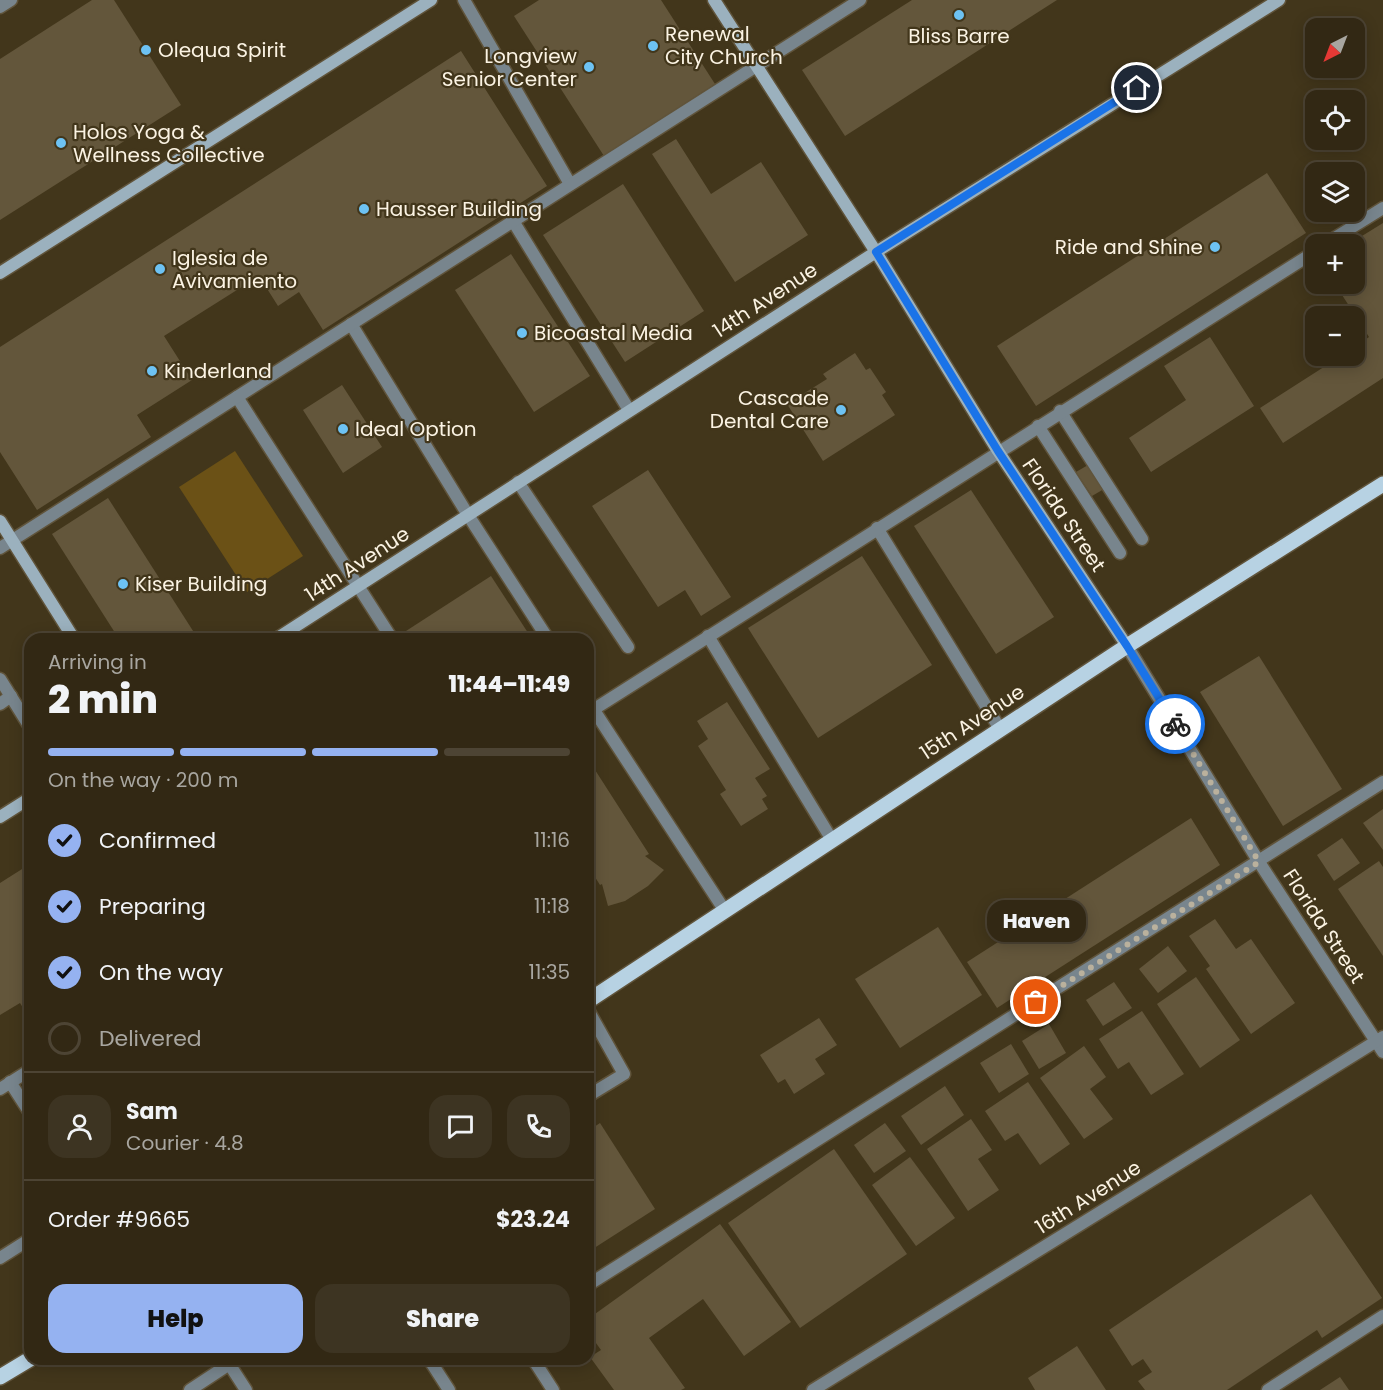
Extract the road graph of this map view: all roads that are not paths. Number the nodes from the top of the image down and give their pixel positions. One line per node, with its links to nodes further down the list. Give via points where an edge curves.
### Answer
1 (11, 0): 7 (street)
2 (431, 0): 15 (street)
3 (464, 0): 9 (street)
4 (714, 0): 8 (street, Florida Street)
5 (860, 0): 8 (street)
6 (1279, 0): 13 (street, 14th Avenue)
7 (0, 7)
8 (755, 66): 9 (street); 13 (street, Florida Street)
9 (570, 184): 11 (street)
10 (1383, 208): 12 (street)
11 (513, 221): 16 (street); 18 (street)
12 (1341, 234)
13 (876, 252): 18 (street, 14th Avenue); 21 (street, Florida Street)
14 (1305, 258): 19 (street)
15 (0, 273)
16 (351, 324): 17 (street); 24 (street)
17 (237, 397): 28 (street); 31 (street)
18 (629, 411): 22 (street, 14th Avenue)
19 (1060, 411): 20 (street); 27 (street)
20 (1038, 426): 21 (street); 30 (street)
21 (998, 451): 26 (street); 37 (street, Florida Street)
22 (518, 482): 24 (street, 14th Avenue); 38 (street)
23 (1383, 484): 37 (main road, 15th Avenue)
24 (468, 515): 31 (street, 14th Avenue); 35 (street)
25 (0, 521): 28 (street)
26 (877, 528): 36 (street); 45 (street)
27 (1142, 539)
28 (12, 540): 29 (street); 32 (street)
29 (0, 548)
30 (1120, 553)
31 (359, 586): 33 (street, 14th Avenue); 34 (street)
32 (70, 633)
33 (285, 633)
34 (388, 633)
35 (544, 633)
36 (708, 636): 42 (street); 49 (street)
37 (1127, 646): 45 (main road, 15th Avenue); 50 (street, Florida Street)
38 (628, 647)
39 (0, 679): 40 (street)
40 (11, 696): 41 (street); 44 (street)
41 (0, 704)
42 (594, 706)
43 (594, 714): 51 (street)
44 (24, 717)
45 (1000, 729): 49 (main road, 15th Avenue)
46 (1383, 782): 50 (street)
47 (24, 802): 48 (street)
48 (0, 817)
49 (832, 840): 51 (main road, 15th Avenue)
50 (1259, 862): 54 (street, Florida Street); 61 (street)
51 (725, 911): 52 (main road, 15th Avenue)
52 (594, 997)
53 (594, 1021): 57 (street, via 624,1074)
54 (1381, 1043): 73 (street, 16th Avenue)
55 (24, 1074): 56 (street)
56 (5, 1086): 58 (street)
57 (594, 1092)
58 (24, 1107)
59 (24, 1243): 60 (street)
60 (0, 1258)
61 (594, 1281)
62 (1383, 1316): 74 (street)
63 (24, 1363): 68 (main road)
64 (225, 1365): 69 (street)
65 (233, 1365): 70 (street)
66 (433, 1365): 71 (street)
67 (537, 1365): 72 (street)
68 (0, 1377)
69 (190, 1390)
70 (246, 1390)
71 (448, 1390)
72 (553, 1390)
73 (813, 1390)
74 (1268, 1390)

